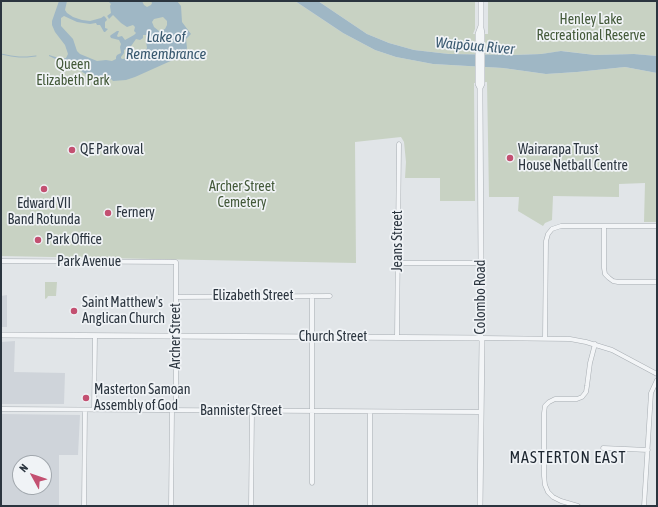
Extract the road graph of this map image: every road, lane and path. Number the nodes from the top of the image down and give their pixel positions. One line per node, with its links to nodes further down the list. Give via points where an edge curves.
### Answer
1 (481, 1): 8 (street, Colombo Road)
2 (399, 144): 7 (street, Jeans Street)
3 (604, 226): 4 (street); 9 (street, via 605,274 613,281); 19 (street, via 561,226 548,234)
4 (657, 226)
5 (1, 261): 6 (street, Park Avenue)
6 (176, 262): 12 (street, Archer Street)
7 (398, 263): 8 (street); 17 (street, Jeans Street)
8 (481, 263): 18 (street, Colombo Road)
9 (657, 282)
10 (312, 296): 11 (street, Elizabeth Street); 12 (street, Elizabeth Street); 16 (street)
11 (330, 296)
12 (176, 297): 15 (street, Archer Street)
13 (1, 336): 14 (street, Church Street)
14 (94, 336): 15 (street, Church Street); 25 (street)
15 (176, 336): 16 (street, Church Street); 26 (street, Archer Street)
16 (312, 337): 17 (street, Church Street); 28 (street)
17 (397, 337): 18 (street, Church Street)
18 (481, 338): 19 (street, Church Street); 30 (street, Colombo Road)
19 (545, 338): 20 (street, Church Street)
20 (595, 344): 21 (street, Church Street, via 612,350); 39 (street, via 586,392 577,399 555,399 549,402 544,413 545,485 553,497)
21 (657, 374)
22 (657, 380): 32 (street, via 651,393)
23 (1, 409): 24 (street, Bannister Street)
24 (85, 410): 25 (street, Bannister Street); 34 (street)
25 (94, 410): 26 (street, Bannister Street)
26 (174, 410): 27 (street, Bannister Street); 35 (street, Archer Street)
27 (252, 411): 28 (street, Bannister Street); 36 (street)
28 (312, 411): 29 (street, Bannister Street); 33 (street)
29 (370, 412): 30 (street, Bannister Street); 37 (street)
30 (481, 412): 38 (street, Colombo Road)
31 (603, 448): 32 (street)
32 (648, 450): 40 (street)
33 (312, 483)
34 (84, 506)
35 (171, 506)
36 (251, 506)
37 (370, 506)
38 (480, 506)
39 (578, 506)
40 (644, 506)

